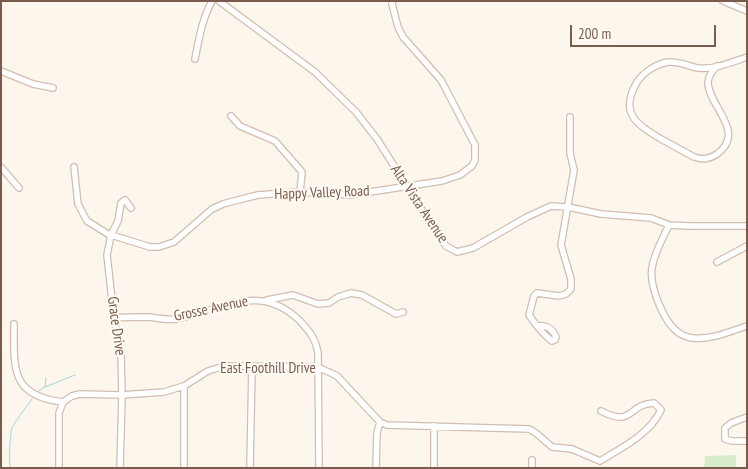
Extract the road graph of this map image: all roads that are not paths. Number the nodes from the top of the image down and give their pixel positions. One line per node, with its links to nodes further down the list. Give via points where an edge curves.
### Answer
1 (212, 1): 7 (street, via 201,27)
2 (219, 1): 17 (street, Alta Vista Avenue, via 329,85 372,132)
3 (723, 1): 5 (street)
4 (391, 2): 17 (street, Happy Valley Road, via 403,37 441,80 472,138 476,154 472,166 460,175)
5 (747, 11)
6 (747, 57): 8 (street)
7 (195, 59)
8 (717, 66): 9 (street); 11 (street)
9 (700, 68): 11 (street); 11 (street, via 667,62 647,71 631,95 632,117 640,127 694,158 710,158 723,147 728,129)
10 (1, 71): 12 (street)
11 (707, 81)
12 (53, 88)
13 (231, 116): 19 (street, via 240,126 275,141 302,172)
14 (570, 117): 20 (street, via 570,153 574,170)
15 (1, 167): 18 (street)
16 (74, 167): 24 (street, Happy Valley Road, via 76,198 81,212 87,221)
17 (406, 187): 19 (street, Happy Valley Road, via 350,195); 20 (street, Alta Vista Avenue, via 446,246 457,252 473,248 543,209)
18 (19, 188)
19 (300, 192): 24 (street, Happy Valley Road, via 258,195 223,204 205,214 167,246 150,246)
20 (568, 207): 22 (street, Alta Vista Avenue, via 601,214 651,218); 31 (street, via 562,245 571,288 559,296 537,293 534,296 529,315)
21 (131, 208): 24 (street, Grace Drive, via 125,200 121,203)
22 (670, 225): 23 (street, Alta Vista Avenue); 32 (street, via 655,256 651,277 670,323 680,334 697,339)
23 (747, 226)
24 (111, 235): 29 (street, Grace Drive, via 107,255)
25 (747, 246): 26 (street)
26 (716, 262)
27 (265, 301): 28 (street, via 293,295 318,304 329,303 351,293 362,295 396,314); 29 (street, Grosse Avenue, via 242,300 174,319); 34 (street, Grosse Avenue, via 294,316 310,332 316,341)
28 (403, 312)
29 (114, 318): 36 (street, Grace Drive, via 121,353)
30 (14, 324): 37 (street, East Foothill Drive, via 15,367 19,379 37,397)
31 (538, 326)
32 (747, 326)
33 (252, 366): 34 (street, East Foothill Drive); 35 (street, East Foothill Drive, via 224,366 208,371); 48 (street)
34 (318, 367): 40 (street, East Foothill Drive, via 337,376); 49 (street, Grosse Avenue)
35 (184, 386): 36 (street, East Foothill Drive, via 164,392); 47 (street)
36 (122, 395): 37 (street, East Foothill Drive, via 80,394); 46 (street, Grace Drive)
37 (63, 402): 45 (street, via 59,413)
38 (601, 411): 44 (street, via 621,418 648,403 654,403 660,410 630,444)
39 (747, 417): 42 (street, via 731,423 724,434 732,441)
40 (380, 422): 41 (street); 50 (street)
41 (434, 426): 44 (street, via 528,429 552,447 572,449); 51 (street)
42 (747, 442)
43 (532, 460): 52 (street)
44 (600, 464)
45 (59, 468)
46 (120, 468)
47 (184, 468)
48 (250, 468)
49 (319, 468)
50 (376, 468)
51 (434, 468)
52 (532, 468)

